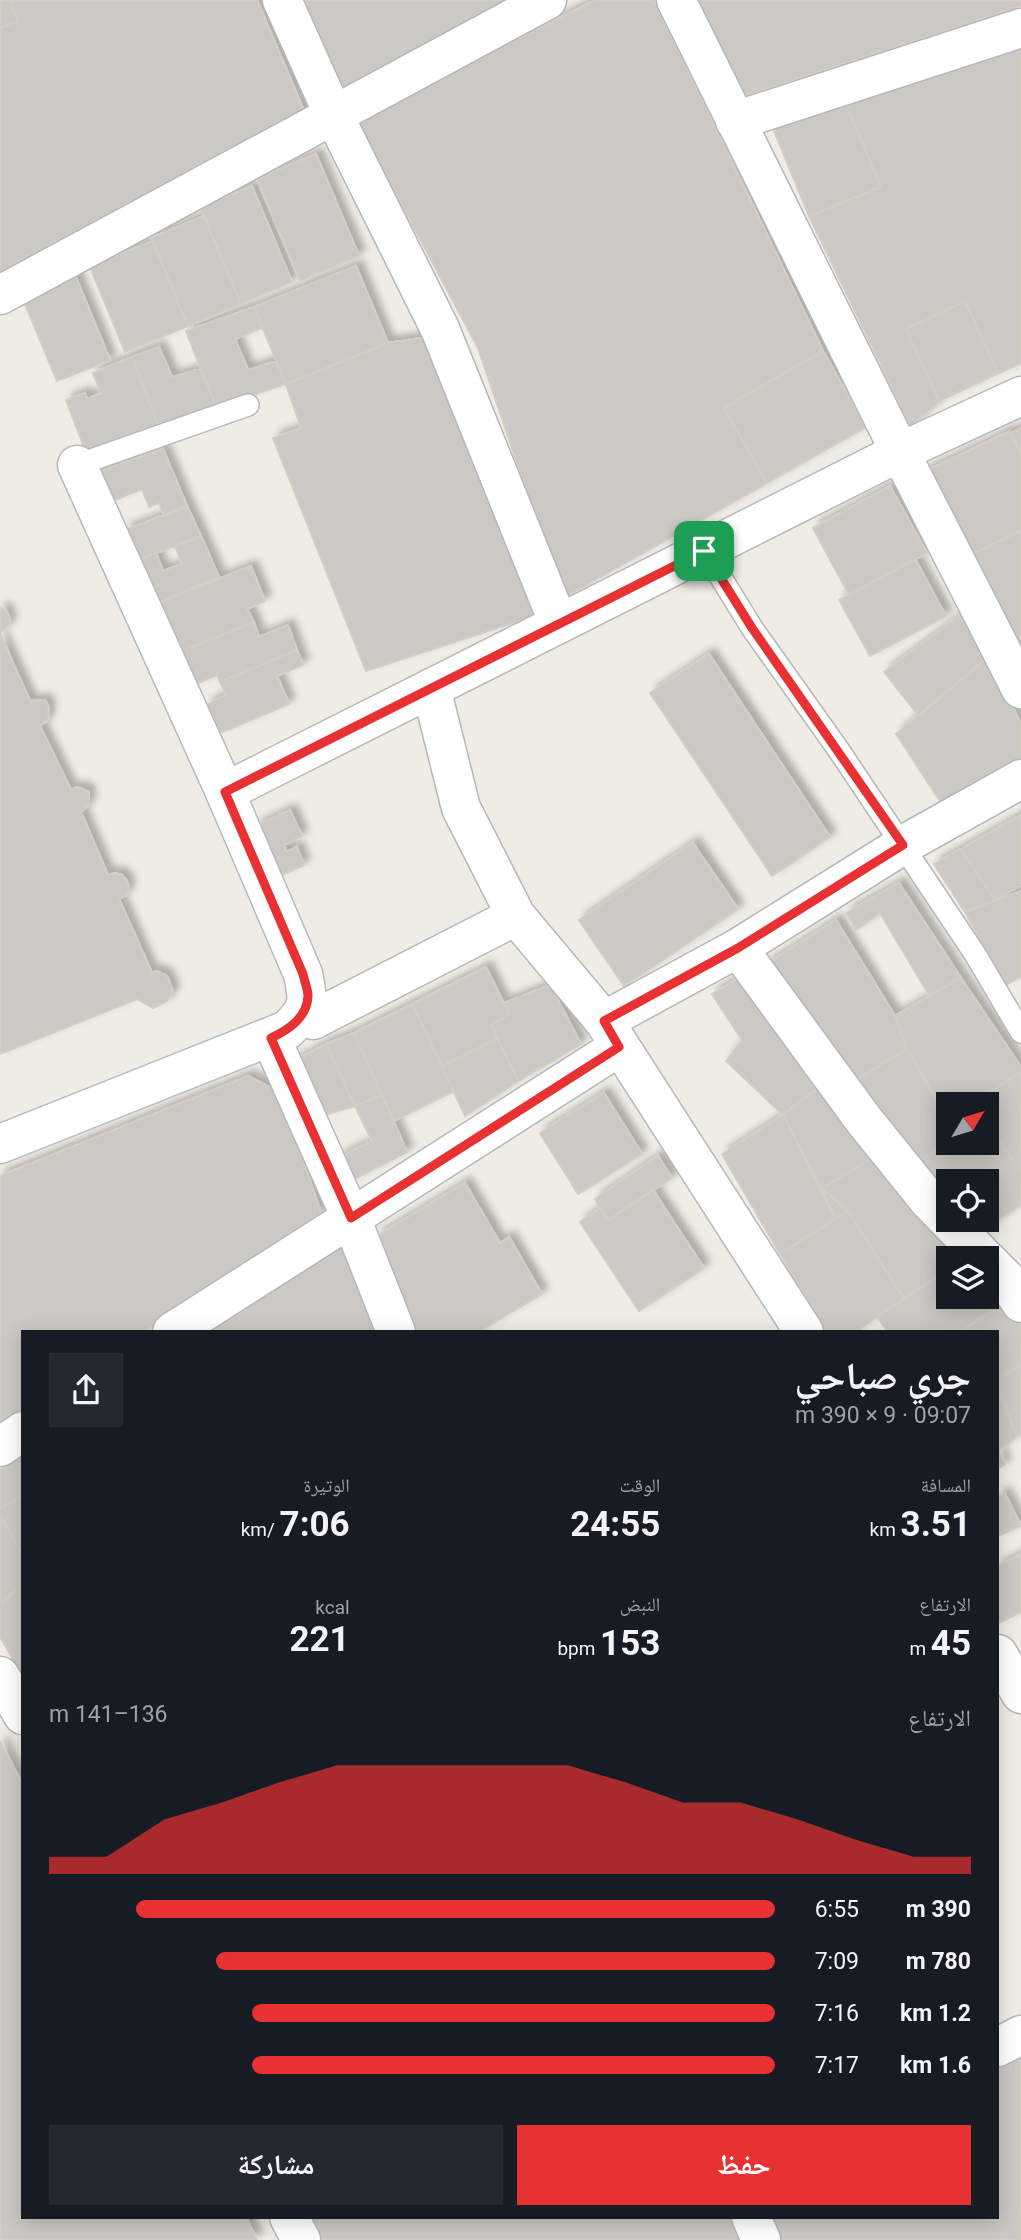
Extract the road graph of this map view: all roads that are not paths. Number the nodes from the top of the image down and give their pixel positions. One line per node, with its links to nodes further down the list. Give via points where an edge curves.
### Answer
1 (282, 0): 5 (street)
2 (547, 0): 5 (street)
3 (676, 0): 6 (street)
4 (1021, 28): 6 (street)
5 (334, 116): 7 (street); 13 (street, via 440,329)
6 (735, 121): 10 (street)
7 (0, 295)
8 (1021, 396): 10 (street)
9 (248, 405): 11 (lane)
10 (900, 452): 12 (street); 15 (street)
11 (77, 465): 17 (street)
12 (704, 551): 13 (street); 18 (lane)
13 (558, 622): 14 (street)
14 (431, 688): 17 (street); 19 (street, via 461,808)
15 (1021, 690)
16 (1021, 779): 18 (street)
17 (225, 792): 21 (street, via 303,974 308,996)
18 (903, 845): 20 (street); 22 (lane)
19 (516, 916): 21 (street, via 313,1020); 23 (street)
20 (738, 948): 23 (street); 27 (street, via 863,1119 930,1202)
21 (302, 1016): 24 (street)
22 (1021, 1032)
23 (611, 1034): 26 (street); 32 (street)
24 (271, 1038): 25 (street); 26 (street)
25 (0, 1144)
26 (351, 1218): 30 (street); 31 (street)
27 (973, 1246)
28 (999, 1273): 29 (street)
29 (1021, 1303)
30 (175, 1330)
31 (395, 1330)
32 (803, 1330)
33 (21, 1433): 34 (street)
34 (0, 1447)
35 (1021, 1638): 36 (street)
36 (999, 1647)
37 (999, 1656): 39 (street)
38 (0, 1676): 40 (street)
39 (1021, 1694)
40 (21, 1712)
41 (1021, 2035): 42 (street)
42 (999, 2046)
43 (290, 2219): 45 (street)
44 (752, 2219): 46 (street)
45 (301, 2240)
46 (761, 2240)

